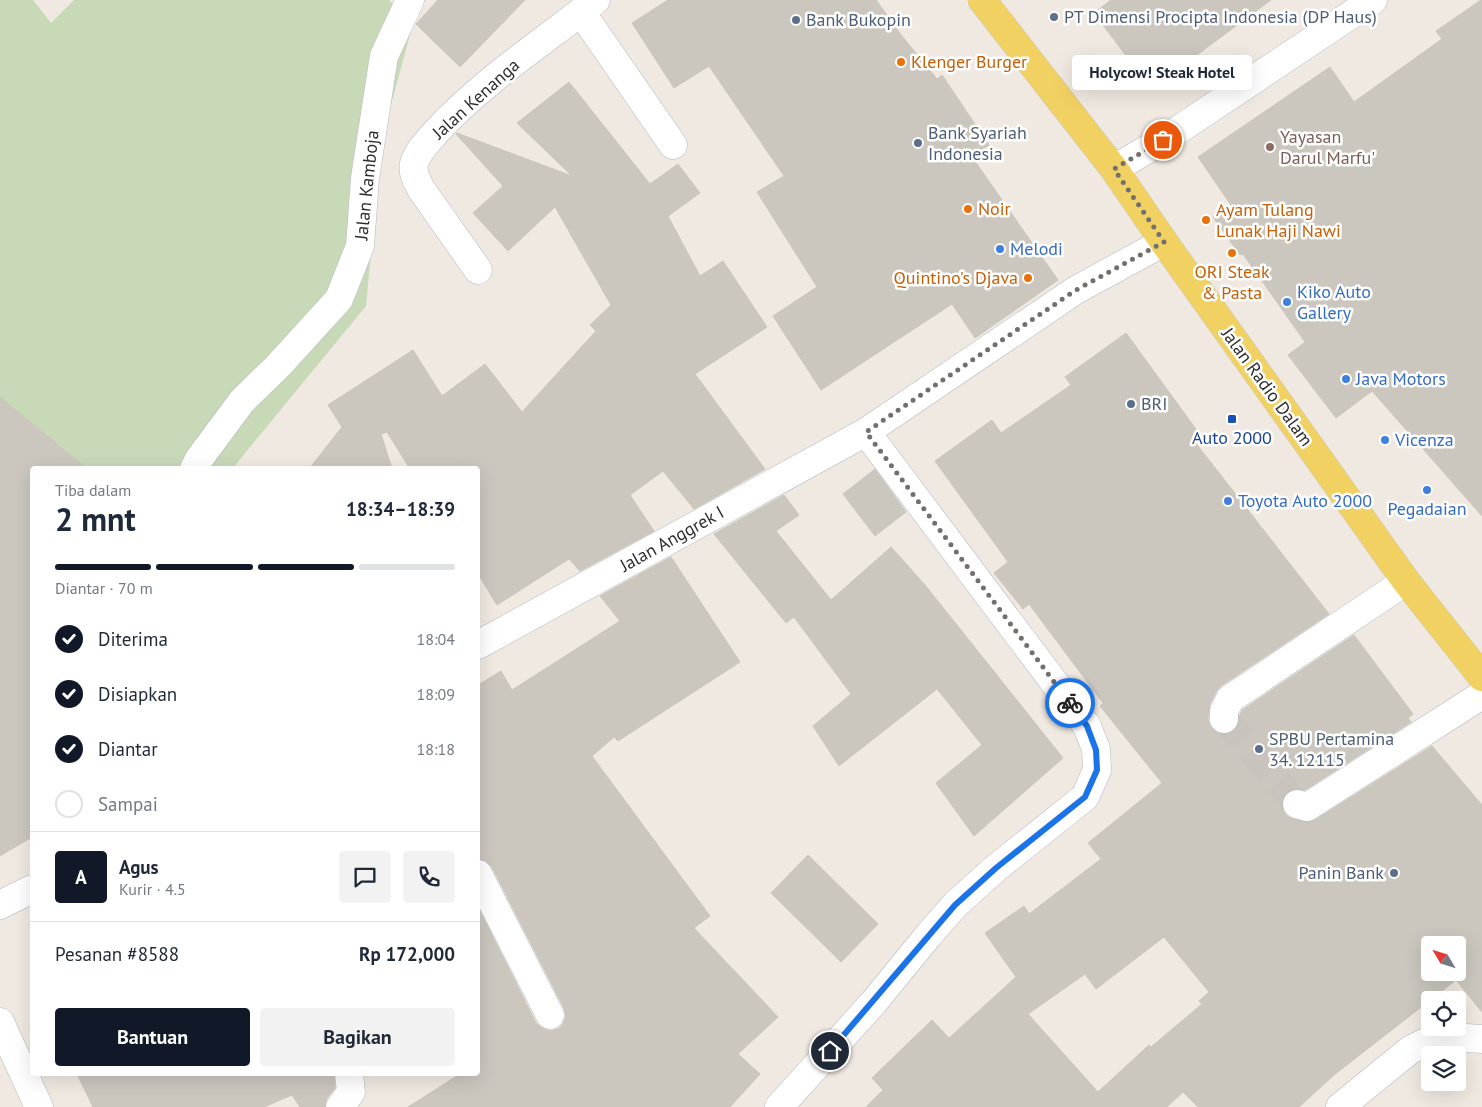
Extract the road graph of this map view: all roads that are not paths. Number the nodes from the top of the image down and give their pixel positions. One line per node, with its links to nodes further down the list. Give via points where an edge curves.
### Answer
1 (410, 0): 10 (street, Jalan Kamboja, via 384,56 365,178 360,246 339,299 242,401)
2 (982, 0): 6 (main road, Jalan Radio Dalam)
3 (1373, 0): 6 (street)
4 (589, 6): 5 (street); 8 (street, Jalan Kenanga, via 487,84 439,129 414,164 414,176 420,190)
5 (673, 145)
6 (1114, 169): 7 (main road, Jalan Radio Dalam)
7 (1164, 242): 9 (street, Jalan Anggrek I, via 1076,290); 11 (main road, Jalan Radio Dalam)
8 (478, 270)
9 (866, 432): 12 (street, Jalan Anggrek I); 26 (street, via 1087,726 1096,750 1097,770 1085,797 955,905)
10 (196, 466)
11 (1406, 581): 13 (main road, Jalan Radio Dalam); 15 (street, via 1230,699)
12 (480, 644)
13 (1482, 677)
14 (1482, 695): 16 (street, via 1307,807)
15 (1224, 719)
16 (1297, 804)
17 (480, 878): 20 (street)
18 (30, 890): 19 (street)
19 (0, 905)
20 (550, 1015)
21 (0, 1022): 24 (street)
22 (1482, 1039): 27 (street, via 1432,1039 1410,1050)
23 (349, 1076): 25 (street, via 351,1092)
24 (39, 1107)
25 (340, 1107)
26 (780, 1107)
27 (1340, 1107)

